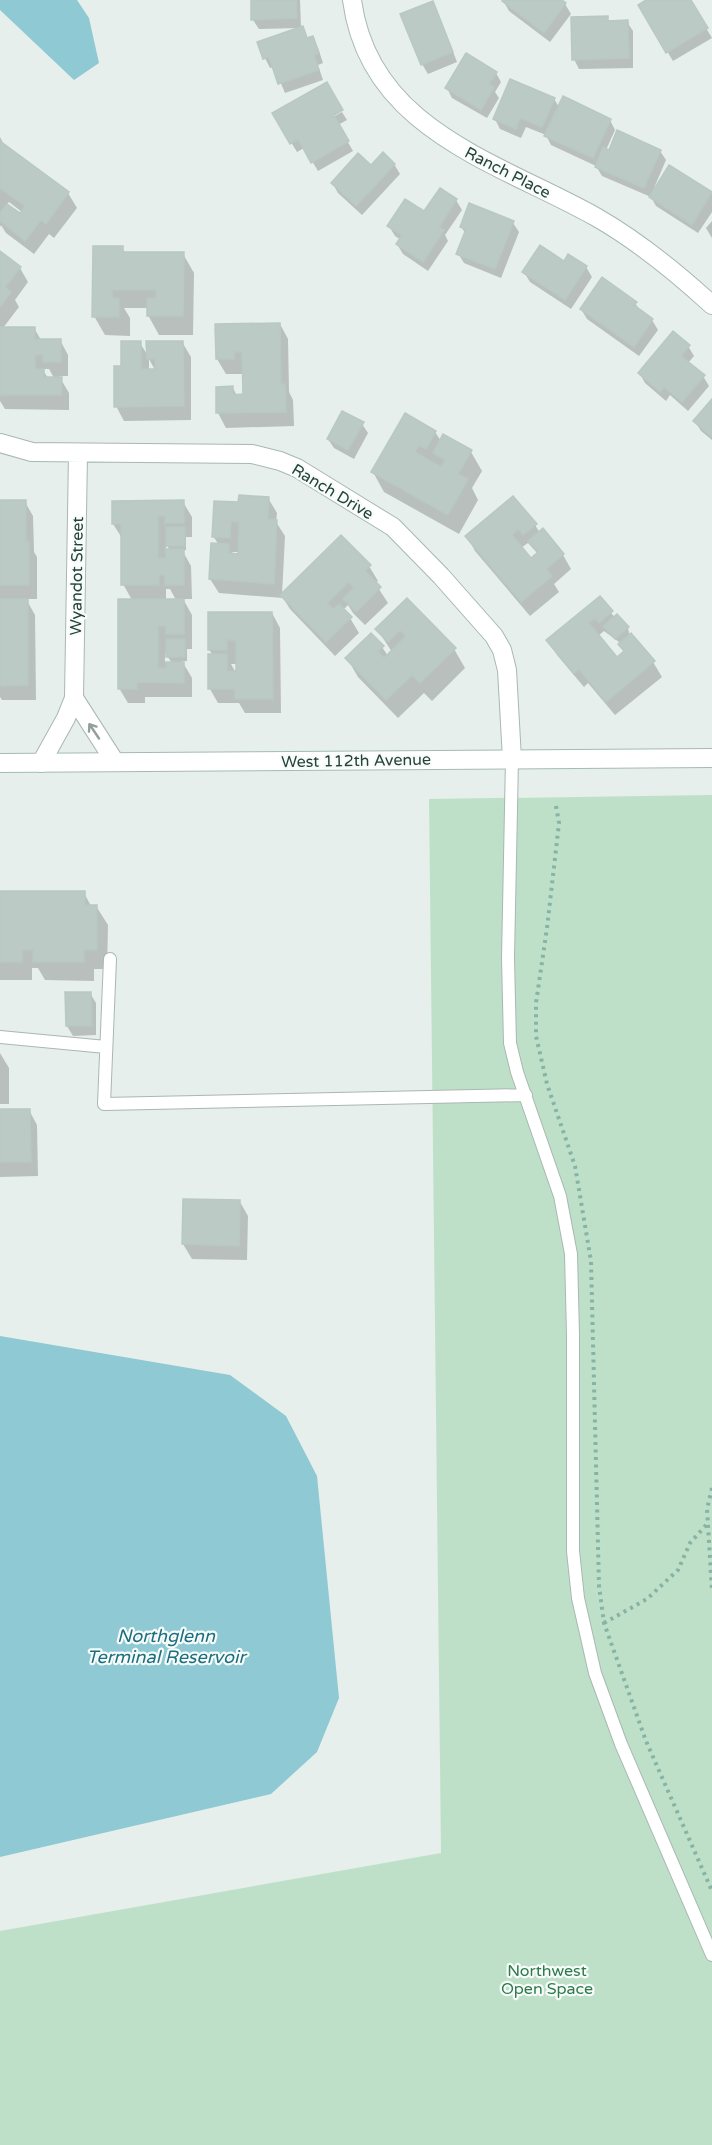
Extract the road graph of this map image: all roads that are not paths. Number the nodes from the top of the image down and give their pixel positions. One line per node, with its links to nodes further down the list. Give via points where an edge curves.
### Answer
1 (352, 0): 2 (street, Ranch Place, via 358,32 371,61 407,109 462,149 595,216 628,237)
2 (712, 305)
3 (0, 443): 4 (street, Ranch Drive, via 32,452)
4 (78, 454): 5 (street, Wyandot Street); 7 (street, Ranch Drive, via 252,454 297,468 393,527 478,616 502,650 509,686)
5 (74, 698): 8 (street, one-way to 5); 10 (street, Wyandot Street)
6 (712, 758): 7 (street, West 112th Avenue)
7 (512, 759): 8 (street, West 112th Avenue); 14 (lane, via 510,1043)
8 (115, 762): 10 (street, West 112th Avenue)
9 (0, 763): 10 (street, West 112th Avenue)
10 (41, 763)
11 (110, 958): 13 (lane)
12 (0, 1037): 13 (lane)
13 (106, 1047): 14 (lane, via 104,1104)
14 (526, 1095): 15 (lane, via 560,1196 571,1254 573,1551 578,1598 595,1673 621,1744)
15 (712, 1955)

